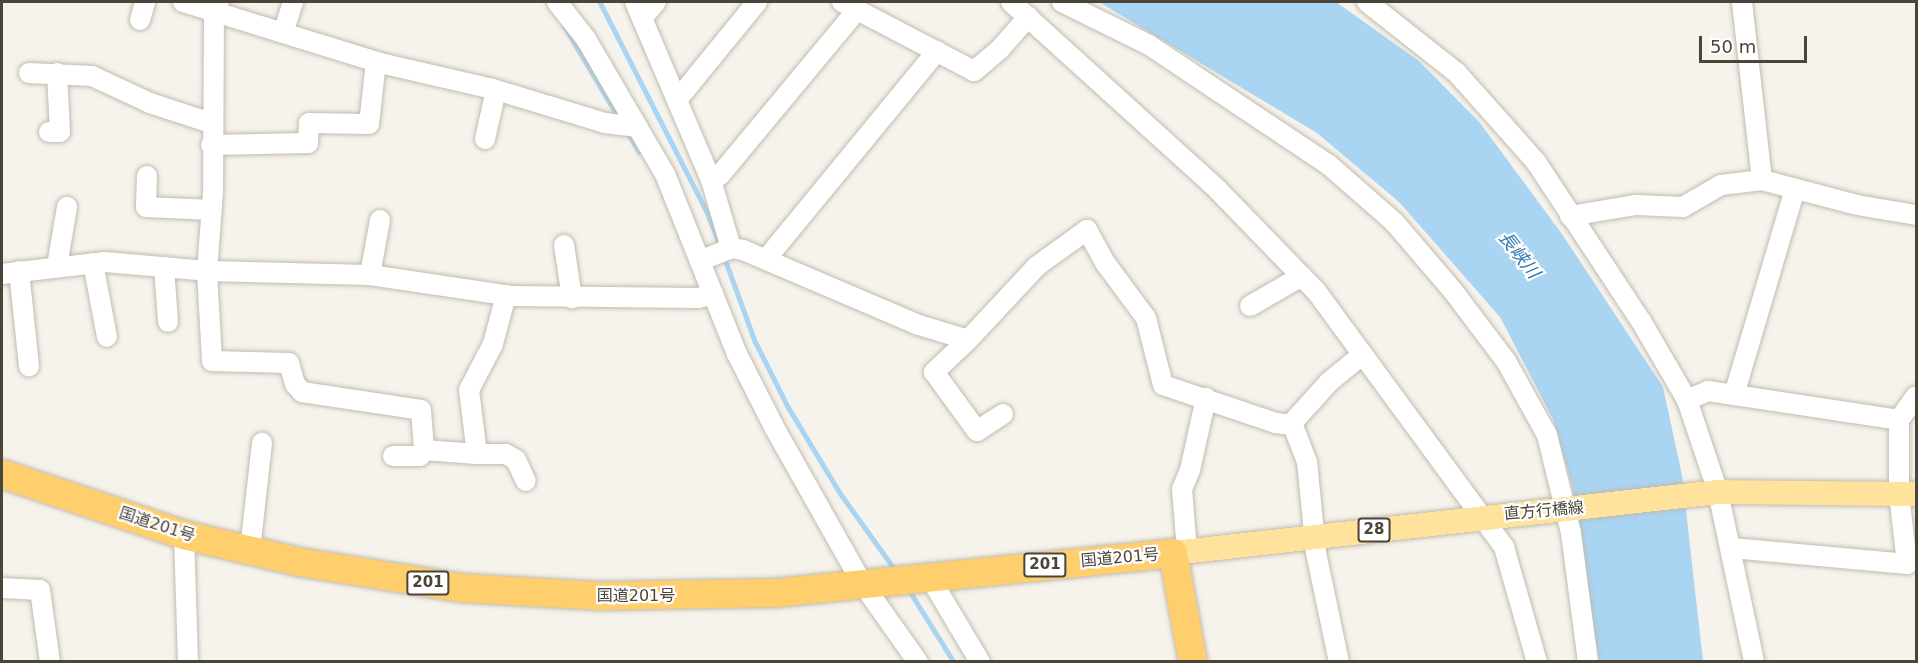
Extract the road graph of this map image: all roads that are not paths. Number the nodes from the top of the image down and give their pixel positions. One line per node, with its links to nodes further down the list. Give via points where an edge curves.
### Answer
1 (183, 2): 11 (street)
2 (293, 2): 13 (street)
3 (557, 2): 21 (street, via 586,39)
4 (656, 2): 12 (street)
5 (757, 2): 19 (street)
6 (1062, 2): 69 (street, via 1149,45 1287,135 1329,165 1395,224 1506,361 1547,435)
7 (1367, 2): 32 (street, via 1424,45 1485,102 1536,162)
8 (1742, 2): 27 (street)
9 (850, 6): 14 (street); 26 (street, via 720,175)
10 (1017, 6): 14 (street, via 1000,49 974,71); 44 (street, via 1218,189)
11 (216, 7): 13 (street); 20 (street)
12 (639, 10): 19 (street)
13 (283, 33): 15 (street)
14 (937, 51): 37 (street)
15 (376, 62): 18 (street); 24 (street, via 369,124 309,123 308,143)
16 (29, 73): 17 (street)
17 (57, 73): 20 (street, via 92,76 150,103); 22 (street)
18 (496, 90): 21 (street, via 605,123); 23 (street)
19 (677, 100): 26 (street)
20 (211, 123): 24 (street)
21 (638, 127): 36 (street)
22 (60, 132)
23 (486, 139)
24 (212, 145): 30 (street)
25 (147, 176): 30 (street, via 146,207)
26 (711, 180): 35 (street)
27 (1762, 180): 28 (street); 32 (street, via 1721,185 1683,207 1636,206)
28 (1795, 189): 31 (street); 54 (street)
29 (67, 207): 39 (street)
30 (211, 210): 41 (street)
31 (1917, 215)
32 (1570, 216): 57 (street, via 1641,321)
33 (380, 220): 43 (street)
34 (564, 245): 47 (street)
35 (731, 248): 36 (street); 37 (street)
36 (706, 258): 45 (street)
37 (766, 258): 51 (street, via 919,325)
38 (93, 263): 39 (street); 40 (street); 50 (street)
39 (57, 266): 42 (street)
40 (164, 267): 41 (street); 49 (street)
41 (207, 271): 43 (street); 62 (street, via 212,361 289,363 295,384 302,392 422,410)
42 (10, 272): 53 (street)
43 (370, 275): 46 (street)
44 (1302, 276): 48 (street); 52 (street)
45 (713, 294): 47 (street, via 698,298); 78 (street, via 774,427)
46 (506, 295): 47 (street); 63 (street, via 494,344 469,390)
47 (572, 297)
48 (1250, 306)
49 (168, 322)
50 (107, 337)
51 (968, 340): 56 (street, via 1037,266 1087,230 1106,264 1146,318 1160,380 1168,388); 58 (street, via 934,372 977,431)
52 (1362, 355): 60 (street, via 1329,382); 70 (street, via 1410,424)
53 (29, 366)
54 (1734, 395): 57 (street, via 1708,391); 59 (street)
55 (1917, 396): 59 (street)
56 (1206, 398): 60 (street, via 1276,423); 75 (street, via 1182,489)
57 (1687, 400): 67 (street)
58 (1003, 414)
59 (1899, 420): 68 (street)
60 (1292, 424): 72 (street, via 1307,462)
61 (262, 443): 74 (street)
62 (424, 450): 63 (street); 64 (street, via 420,456)
63 (477, 454): 66 (street, via 506,454 516,460)
64 (393, 456)
65 (2, 474): 71 (highway, 国道201号 / 201)
66 (526, 481)
67 (1709, 493): 68 (main road, 直方行橋線 / 28); 69 (main road, 直方行橋線 / 28); 73 (street)
68 (1908, 494): 76 (street)
69 (1571, 509): 70 (main road, 直方行橋線 / 28); 87 (street)
70 (1485, 517): 72 (main road, 直方行橋線 / 28); 86 (street, via 1504,547)
71 (184, 535): 74 (highway, 国道201号 / 201); 81 (street)
72 (1317, 536): 75 (main road, 直方行橋線 / 28); 85 (street, via 1319,570)
73 (1732, 548): 76 (street); 88 (street)
74 (250, 550): 78 (highway, 国道201号 / 201, via 460,588 586,596 775,593)
75 (1180, 552): 77 (highway, 国道201号 / 201); 84 (highway, 国道201号)
76 (1912, 565)
77 (923, 576): 78 (highway, 国道201号 / 201); 83 (street)
78 (865, 583): 82 (street)
79 (2, 588): 80 (street, via 40,590)
80 (50, 662)
81 (188, 662)
82 (918, 662)
83 (980, 662)
84 (1193, 662)
85 (1339, 662)
86 (1537, 662)
87 (1588, 662)
88 (1754, 662)

